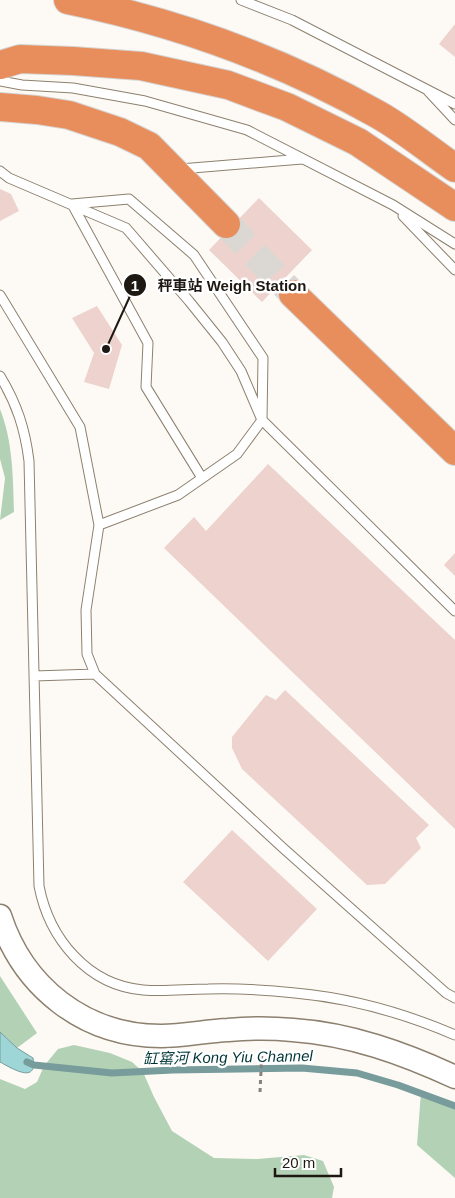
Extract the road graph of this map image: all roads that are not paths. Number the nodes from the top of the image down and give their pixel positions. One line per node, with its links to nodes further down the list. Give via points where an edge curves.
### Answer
1 (68, 0): 9 (highway, via 156,22 246,52 301,75 378,115)
2 (241, 0): 4 (lane, via 292,20)
3 (0, 65): 14 (highway, via 20,60 141,66 228,85 286,107 358,142)
4 (424, 87): 6 (lane); 7 (lane)
5 (0, 101): 8 (lane, via 22,85 73,88 145,101 247,130); 10 (highway, via 96,123 120,132 149,146)
6 (455, 104)
7 (455, 120)
8 (302, 159): 10 (lane); 13 (lane)
9 (455, 168)
10 (172, 170): 15 (highway)
11 (0, 171): 12 (lane, via 9,178)
12 (72, 204): 21 (lane, via 126,228 222,342 241,371); 21 (lane, via 129,198 194,255 263,358); 23 (lane, via 148,343 146,387)
13 (392, 205): 16 (lane); 17 (lane)
14 (455, 208)
15 (226, 224)
16 (455, 244)
17 (455, 270)
18 (293, 294): 22 (highway)
19 (0, 295): 24 (lane, via 80,427)
20 (0, 376): 27 (lane, via 20,418 29,461)
21 (262, 420): 23 (lane, via 237,454); 25 (lane)
22 (455, 451)
23 (202, 478): 24 (lane, via 178,495)
24 (99, 525): 26 (lane, via 86,610 87,654)
25 (455, 611)
26 (95, 674): 27 (lane); 29 (lane, via 282,848)
27 (34, 676): 30 (lane, via 38,886 52,928 75,958 107,980 141,990 248,989 326,997 381,1009)
28 (0, 916): 31 (street, via 15,953 40,986 76,1014 97,1024 119,1031 161,1036 263,1028 323,1034 394,1051)
29 (455, 998)
30 (455, 1036)
31 (455, 1077)

